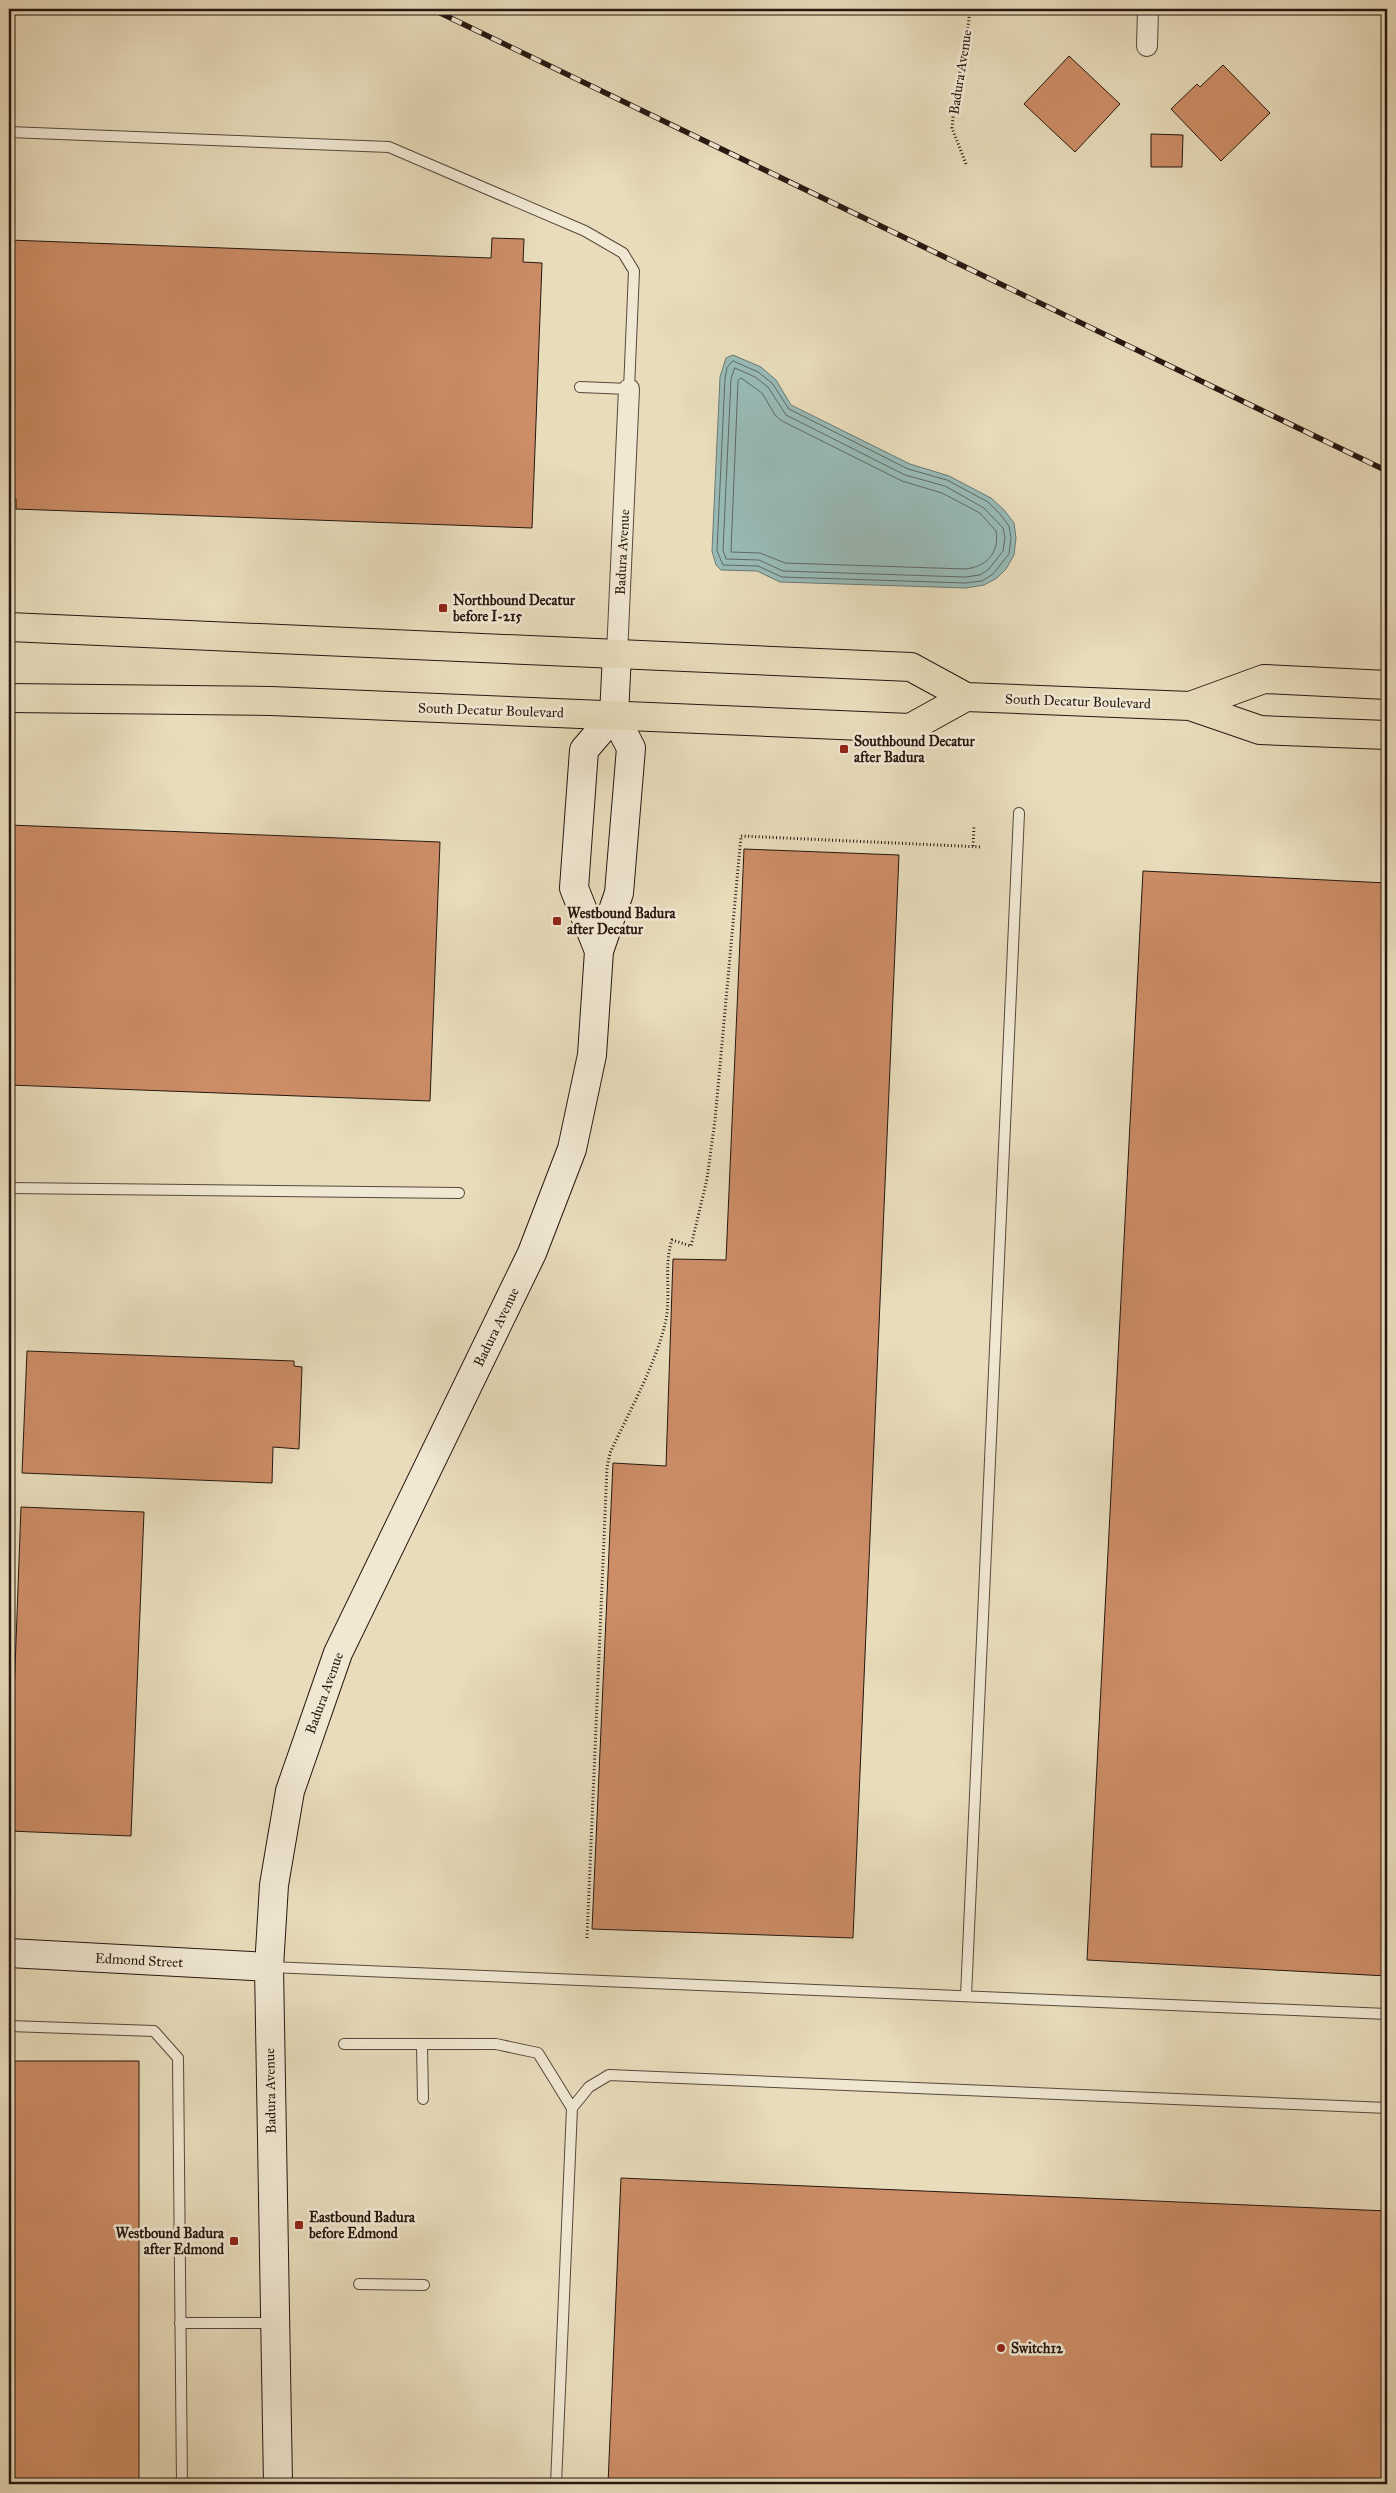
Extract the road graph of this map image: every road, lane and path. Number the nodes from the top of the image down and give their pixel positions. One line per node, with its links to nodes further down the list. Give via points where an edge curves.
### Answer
1 (970, 9): 5 (path, Badura Avenue, via 952,128)
2 (1148, 9): 3 (street)
3 (1147, 46)
4 (9, 132): 7 (lane, via 389,147 585,232 623,253 634,271)
5 (966, 164)
6 (580, 387): 7 (lane)
7 (629, 389): 9 (street, Badura Avenue)
8 (9, 627): 9 (main road, South Decatur Boulevard)
9 (617, 654): 11 (main road, South Decatur Boulevard, via 911,667); 14 (main road, Badura Avenue)
10 (1387, 685): 13 (main road, South Decatur Boulevard, via 1264,679)
11 (966, 697): 13 (main road, South Decatur Boulevard); 14 (main road, South Decatur Boulevard, via 910,728)
12 (9, 698): 14 (main road, South Decatur Boulevard, via 280,702)
13 (1190, 706): 15 (main road, South Decatur Boulevard, via 1260,730)
14 (614, 715): 20 (main road, Badura Avenue, via 630,748 619,893); 20 (main road, Badura Avenue, via 584,750 574,878 574,888)
15 (1387, 735)
16 (1018, 813): 26 (lane)
17 (974, 826): 18 (path)
18 (973, 846): 19 (path); 23 (path, via 741,836 706,1179 691,1246 672,1240 667,1255 665,1323 610,1453 607,1468)
19 (982, 847)
20 (599, 951): 25 (main road, Badura Avenue, via 592,1055 572,1149 532,1253 338,1653 290,1792 274,1885)
21 (9, 1188): 22 (lane)
22 (459, 1193)
23 (587, 1938)
24 (9, 1953): 25 (main road, Edmond Street)
25 (269, 1967): 26 (lane); 37 (main road, Badura Avenue)
26 (966, 1996): 27 (lane)
27 (1387, 2014)
28 (9, 2026): 36 (lane, via 154,2031 178,2058)
29 (344, 2044): 30 (lane)
30 (422, 2045): 31 (lane); 32 (lane, via 496,2044 538,2052)
31 (423, 2099)
32 (572, 2108): 33 (lane, via 589,2087 609,2075); 40 (lane)
33 (1387, 2108)
34 (359, 2284): 35 (lane)
35 (424, 2285)
36 (180, 2323): 37 (lane); 38 (lane)
37 (273, 2323): 39 (main road, Badura Avenue)
38 (182, 2484)
39 (278, 2484)
40 (556, 2484)

